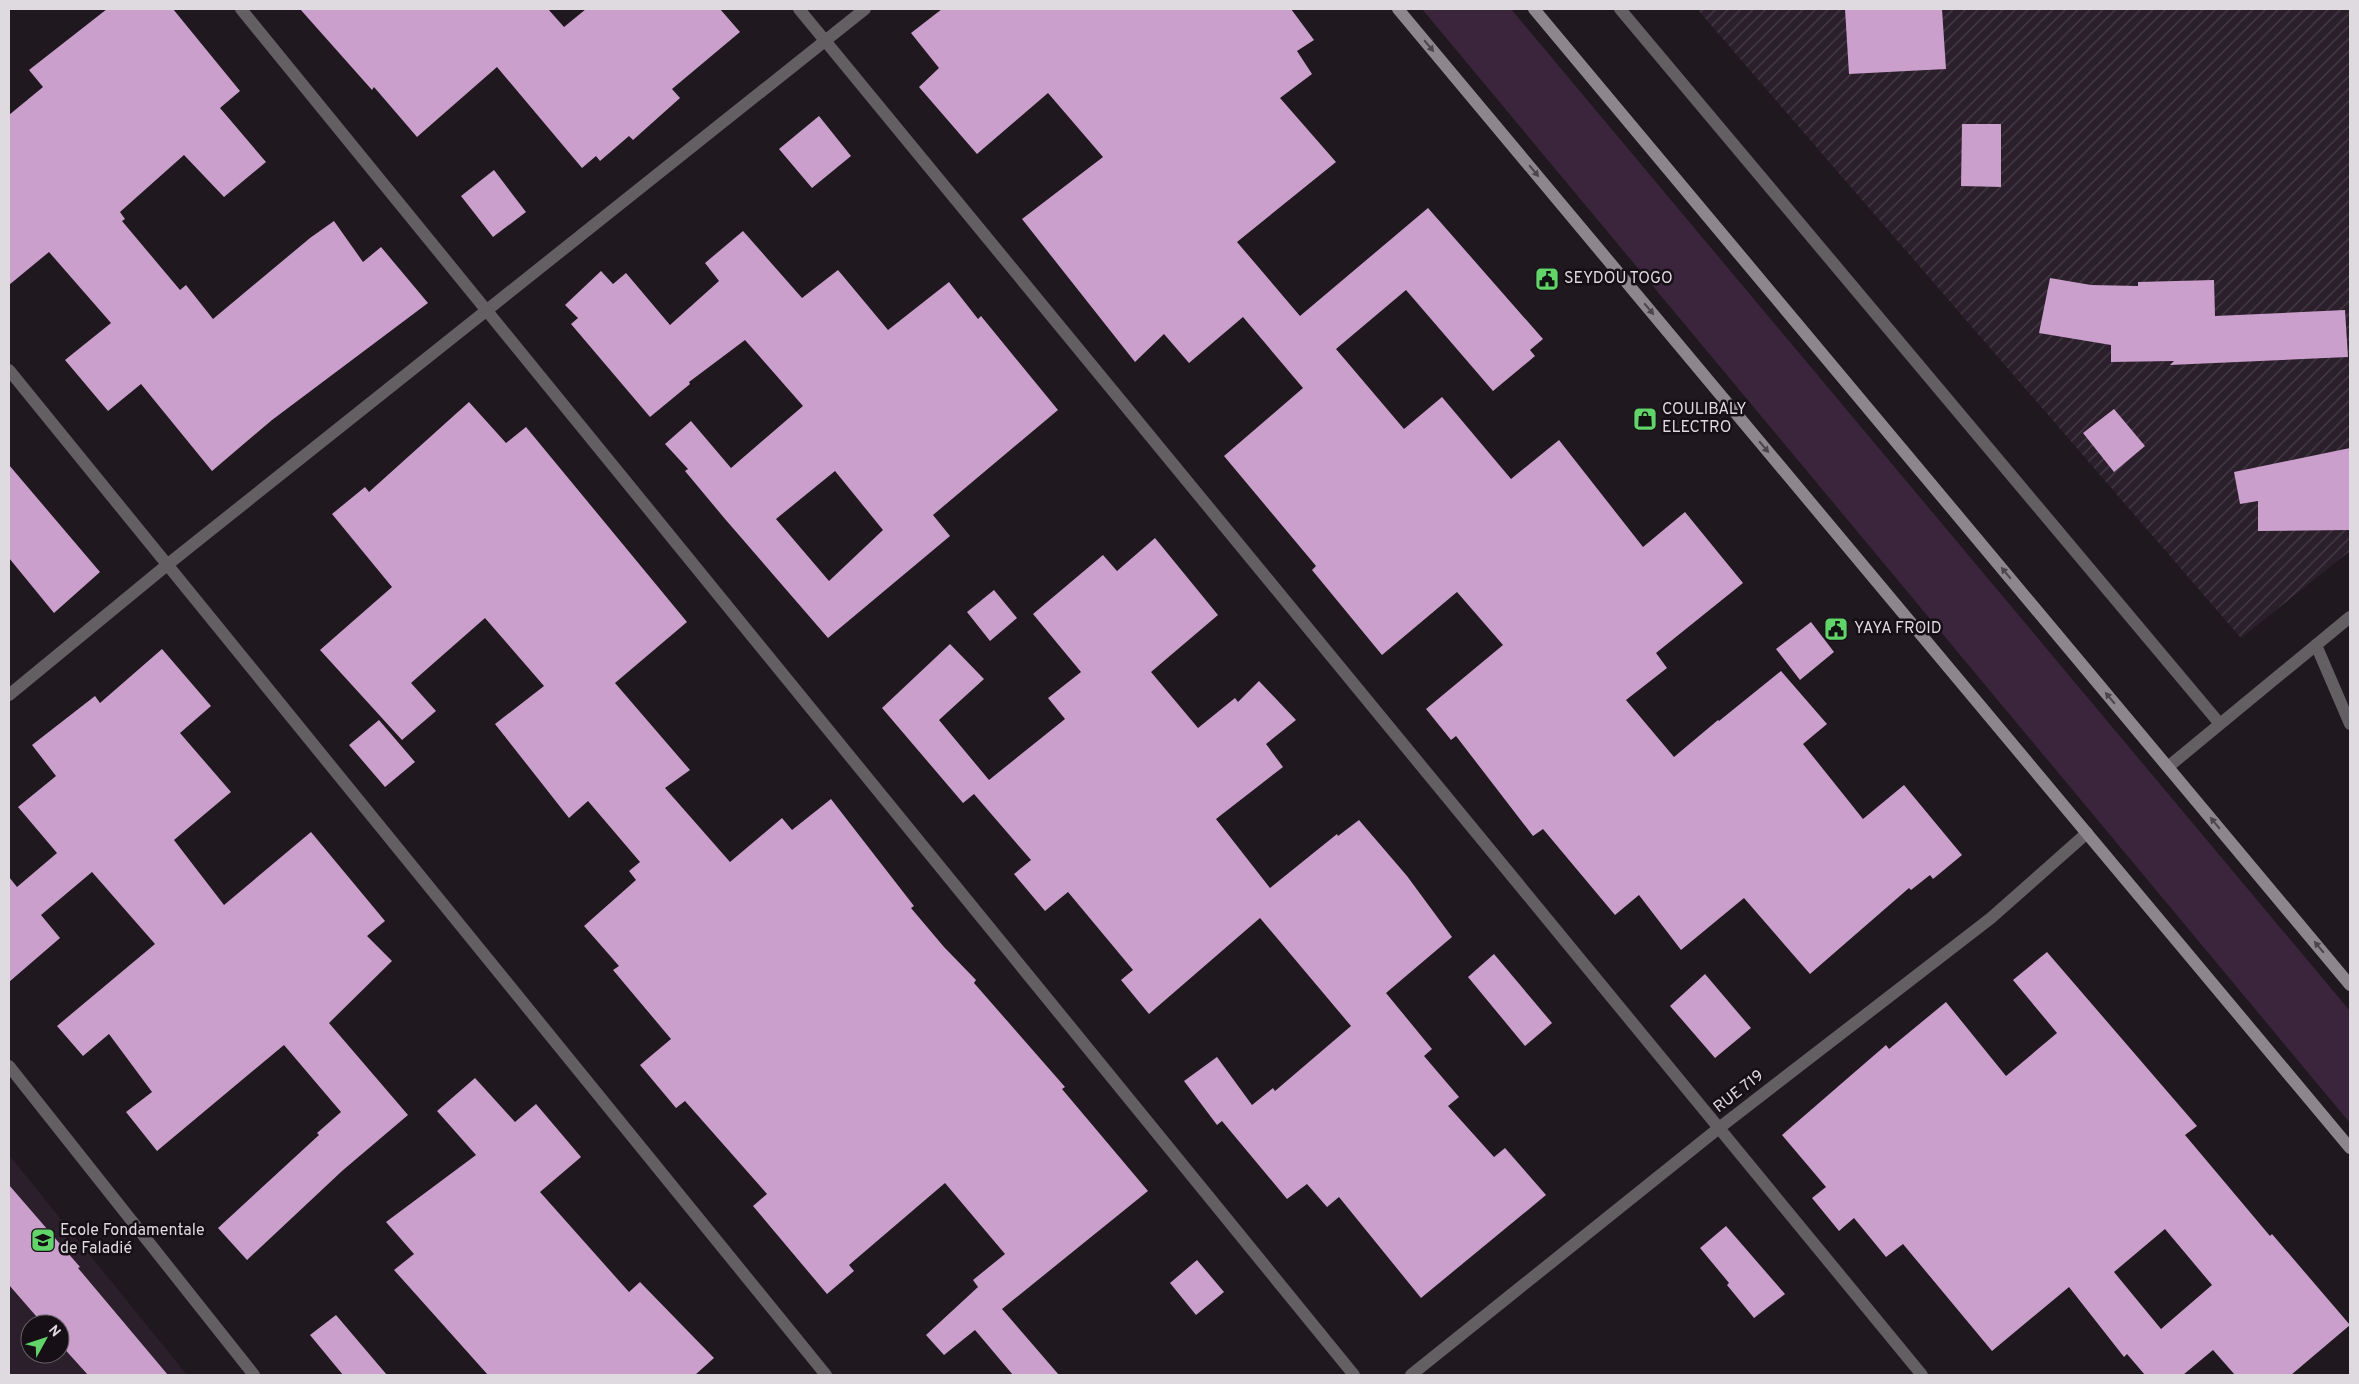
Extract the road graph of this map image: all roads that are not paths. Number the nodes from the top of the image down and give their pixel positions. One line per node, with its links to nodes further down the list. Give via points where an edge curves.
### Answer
1 (241, 9): 8 (street)
2 (799, 9): 7 (street)
3 (864, 9): 7 (street)
4 (1398, 9): 17 (main road, one-way to 17)
5 (1534, 9): 16 (main road, one-way to 5)
6 (1620, 9): 14 (street)
7 (826, 41): 8 (street); 20 (street)
8 (486, 310): 10 (street); 24 (street)
9 (9, 370): 10 (street)
10 (167, 565): 13 (street); 23 (street)
11 (2350, 617): 12 (street)
12 (2316, 645): 14 (street); 15 (street)
13 (9, 694)
14 (2220, 724): 16 (street)
15 (2350, 724)
16 (2168, 767): 18 (main road, one-way to 16)
17 (2087, 833): 20 (street, RUE 719, via 1991,918); 21 (main road)
18 (2350, 985)
19 (9, 1066): 22 (street)
20 (1719, 1128): 25 (street, RUE 719); 26 (street)
21 (2350, 1148)
22 (254, 1375)
23 (826, 1375)
24 (1354, 1375)
25 (1411, 1375)
26 (1922, 1375)

